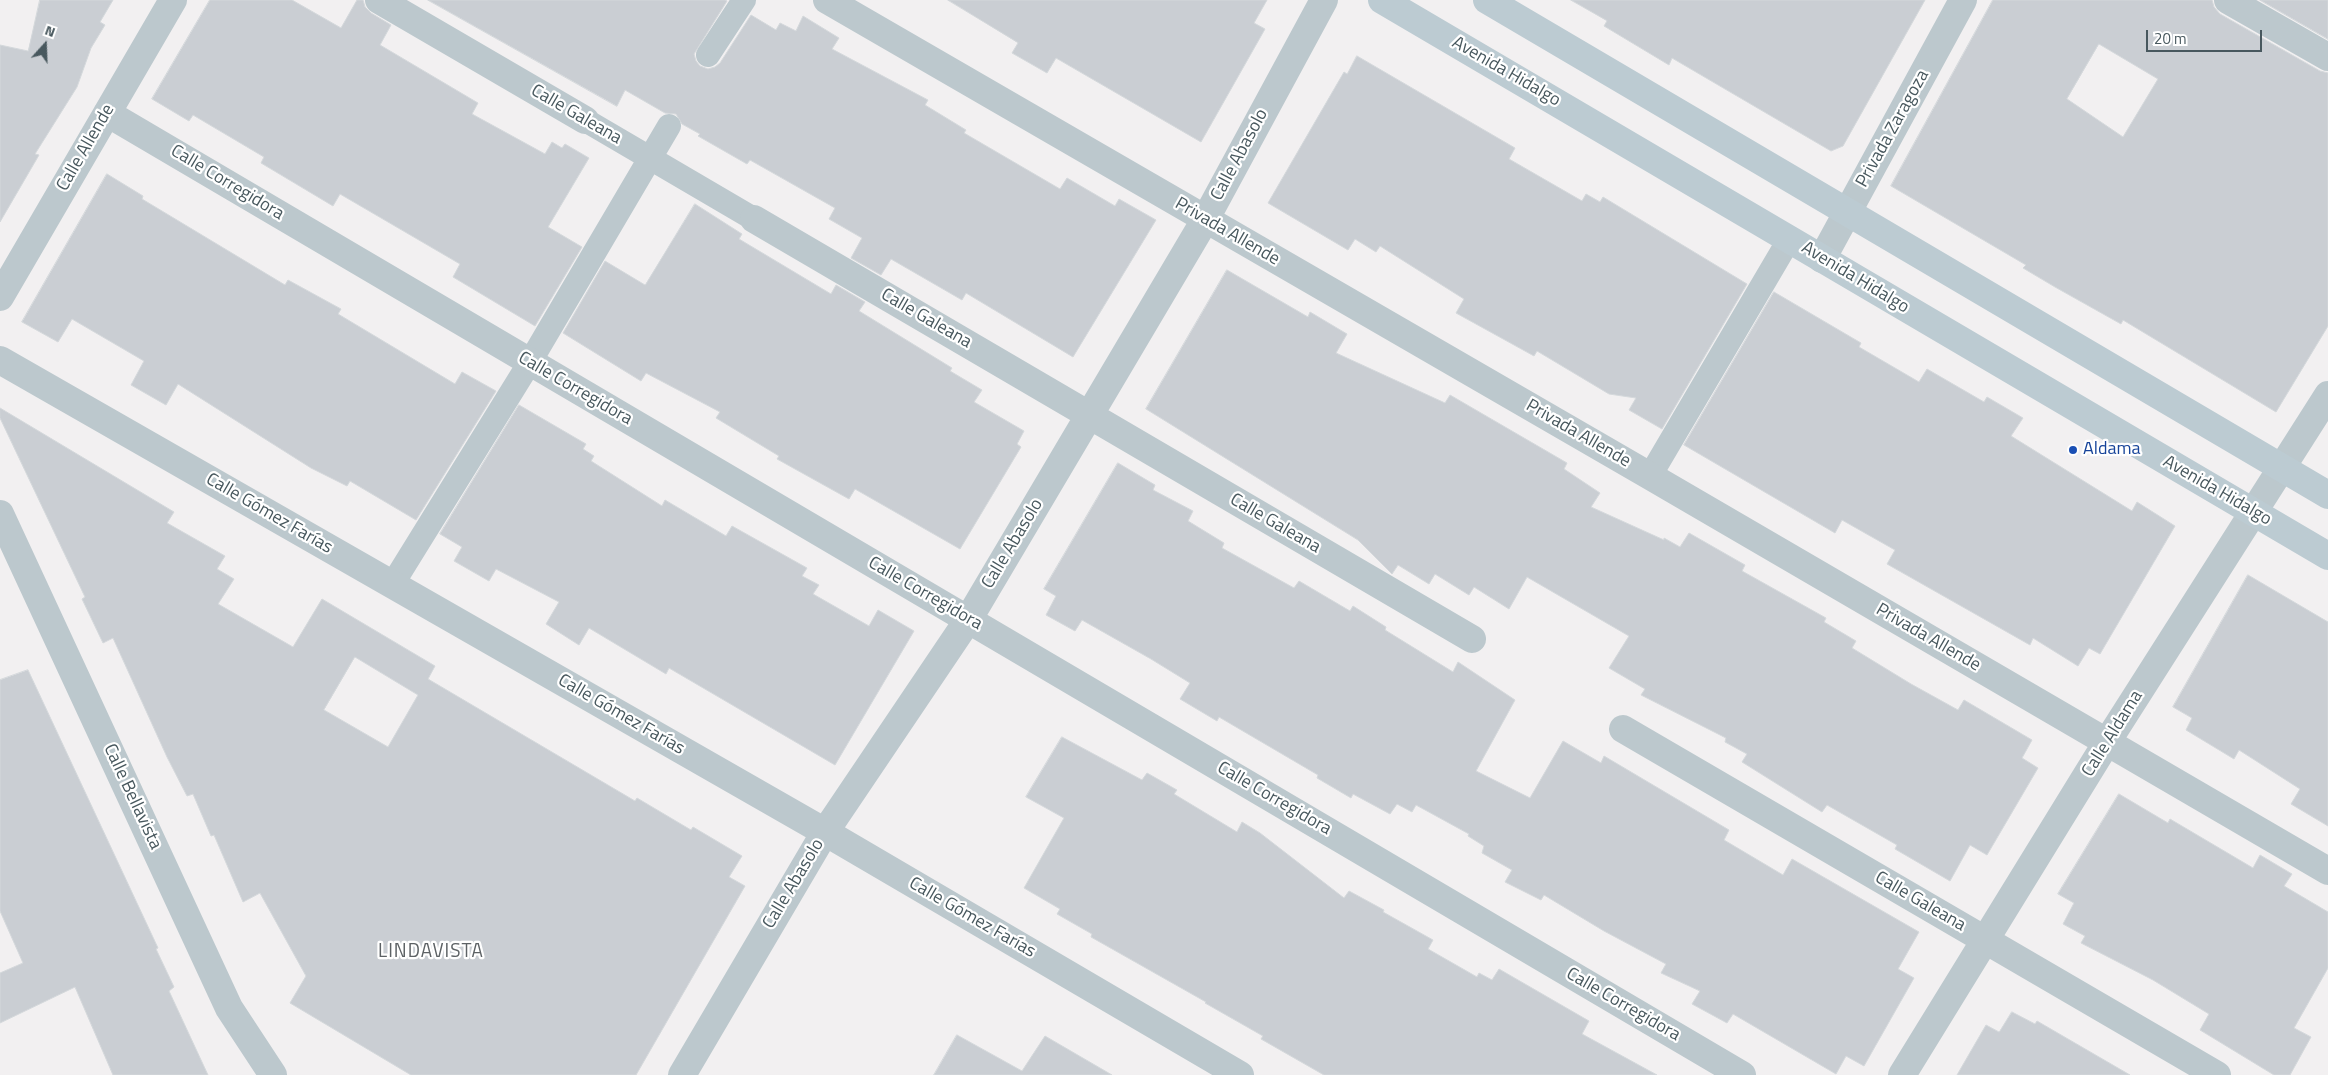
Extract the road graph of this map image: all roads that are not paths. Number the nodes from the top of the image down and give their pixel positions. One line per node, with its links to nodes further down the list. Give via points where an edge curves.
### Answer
1 (173, 0): 12 (street, Calle Allende)
2 (379, 0): 13 (street, Calle Galeana)
3 (744, 0): 10 (street)
4 (827, 0): 18 (street, Privada Allende)
5 (1324, 0): 18 (street, Calle Abasolo)
6 (1382, 0): 19 (main road, Avenida Hidalgo)
7 (1487, 0): 16 (main road)
8 (1963, 0): 16 (street, Privada Zaragoza)
9 (2228, 0): 11 (street)
10 (708, 55)
11 (2328, 57)
12 (107, 112): 21 (street, Calle Allende); 23 (street, Calle Corregidora)
13 (585, 120): 15 (street, Calle Galeana)
14 (669, 126): 15 (street)
15 (650, 158): 17 (street, Calle Galeana); 23 (street)
16 (1847, 213): 20 (street, Privada Zaragoza); 26 (main road)
17 (754, 219): 25 (street, Calle Galeana)
18 (1206, 220): 25 (street, Calle Abasolo); 27 (street, Privada Allende)
19 (1790, 238): 20 (main road, Avenida Hidalgo); 27 (street)
20 (1822, 259): 29 (main road, Avenida Hidalgo)
21 (0, 297)
22 (0, 360): 32 (street, Calle Gómez Farías)
23 (530, 362): 32 (street); 33 (street, Calle Corregidora)
24 (2328, 395): 26 (street, Calle Aldama)
25 (1089, 415): 33 (street, Calle Abasolo); 34 (street, Calle Galeana)
26 (2283, 469): 28 (main road); 29 (street, Calle Aldama)
27 (1650, 476): 36 (street, Privada Allende)
28 (2328, 495)
29 (2254, 513): 31 (main road, Avenida Hidalgo); 36 (street, Calle Aldama)
30 (0, 514): 40 (street, Calle Bellavista, via 230,1008)
31 (2328, 556)
32 (392, 584): 37 (street, Calle Gómez Farías)
33 (968, 620): 37 (street, Calle Abasolo); 43 (street, Calle Corregidora)
34 (1472, 639)
35 (1623, 729): 39 (street, Calle Galeana)
36 (2107, 742): 38 (street, Privada Allende); 39 (street, Calle Aldama)
37 (825, 832): 41 (street, Calle Abasolo); 42 (street, Calle Gómez Farías)
38 (2328, 871)
39 (1985, 940): 44 (street, Calle Aldama); 45 (street, Calle Galeana)
40 (277, 1074)
41 (682, 1075)
42 (1240, 1075)
43 (1742, 1075)
44 (1902, 1075)
45 (2217, 1075)

